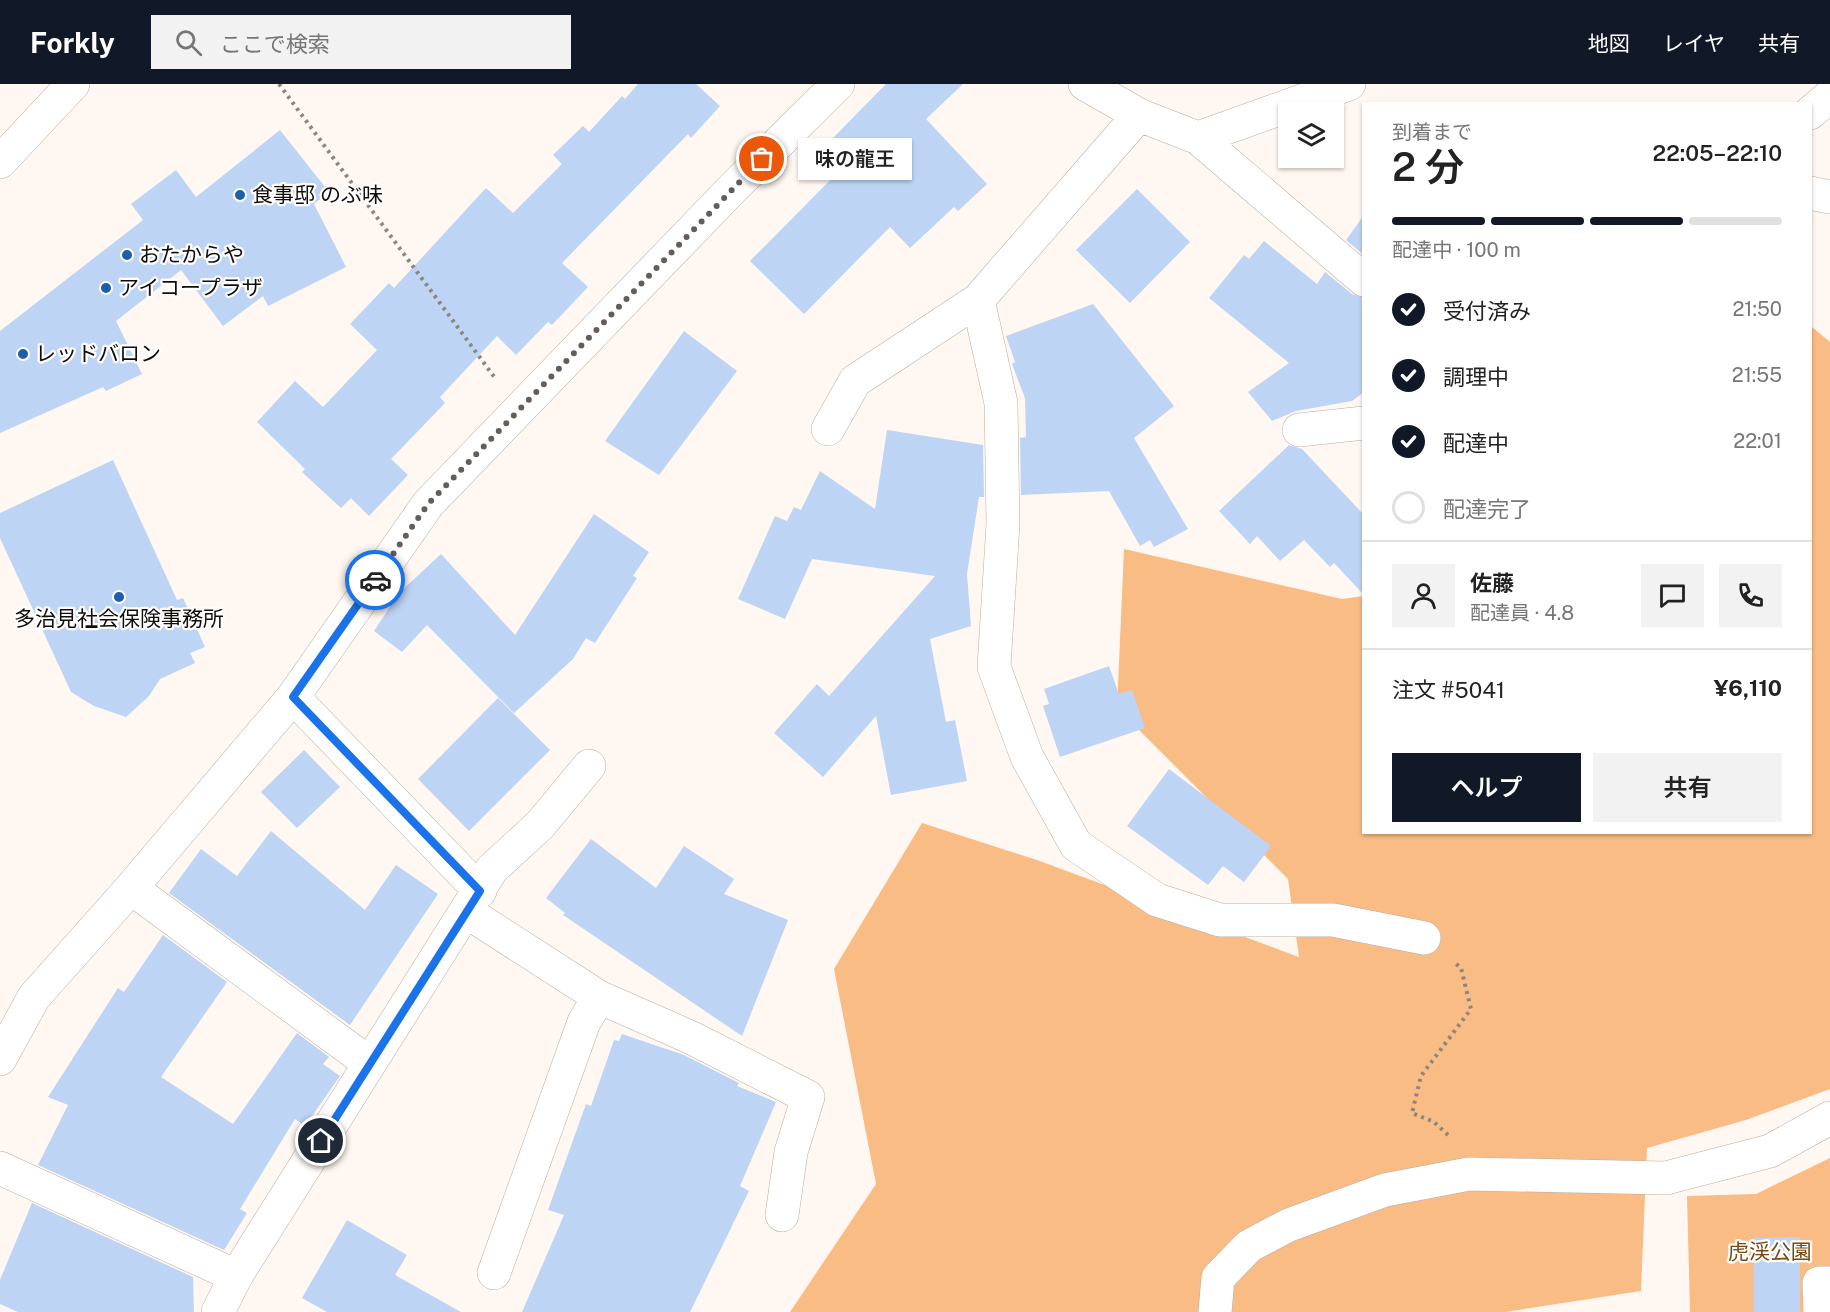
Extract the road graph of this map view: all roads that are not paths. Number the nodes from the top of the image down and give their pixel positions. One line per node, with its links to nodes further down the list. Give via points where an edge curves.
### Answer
1 (73, 84): 9 (main road)
2 (838, 84): 17 (main road, via 428,504)
3 (1085, 84): 7 (main road)
4 (1349, 84): 8 (main road)
5 (1830, 96): 6 (main road)
6 (1812, 111)
7 (1139, 115): 8 (main road); 13 (main road)
8 (1198, 138): 12 (main road)
9 (0, 162)
10 (1812, 193): 11 (main road)
11 (1830, 197)
12 (1362, 278)
13 (978, 300): 15 (main road, via 855,381); 21 (main road, via 1001,403 1003,524 994,667 1026,757 1076,845 1157,900 1220,920 1333,920)
14 (1362, 423): 16 (main road)
15 (828, 429)
16 (1299, 430)
17 (293, 697): 19 (main road); 20 (main road)
18 (589, 766): 20 (main road, via 540,825 492,869)
19 (131, 888): 23 (main road, via 34,997); 24 (main road)
20 (473, 901): 22 (main road); 24 (main road)
21 (1424, 938)
22 (598, 997): 27 (main road, via 692,1038 808,1097 791,1152); 28 (main road, via 584,1022)
23 (0, 1059)
24 (369, 1063): 29 (main road)
25 (1830, 1118): 32 (main road, via 1770,1151 1666,1178 1469,1174 1385,1190 1289,1225 1249,1246 1218,1278)
26 (0, 1168): 29 (main road)
27 (782, 1215)
28 (494, 1273)
29 (236, 1276): 31 (main road)
30 (1830, 1283): 33 (main road, via 1819,1283)
31 (218, 1312)
32 (1215, 1312)
33 (1820, 1312)

